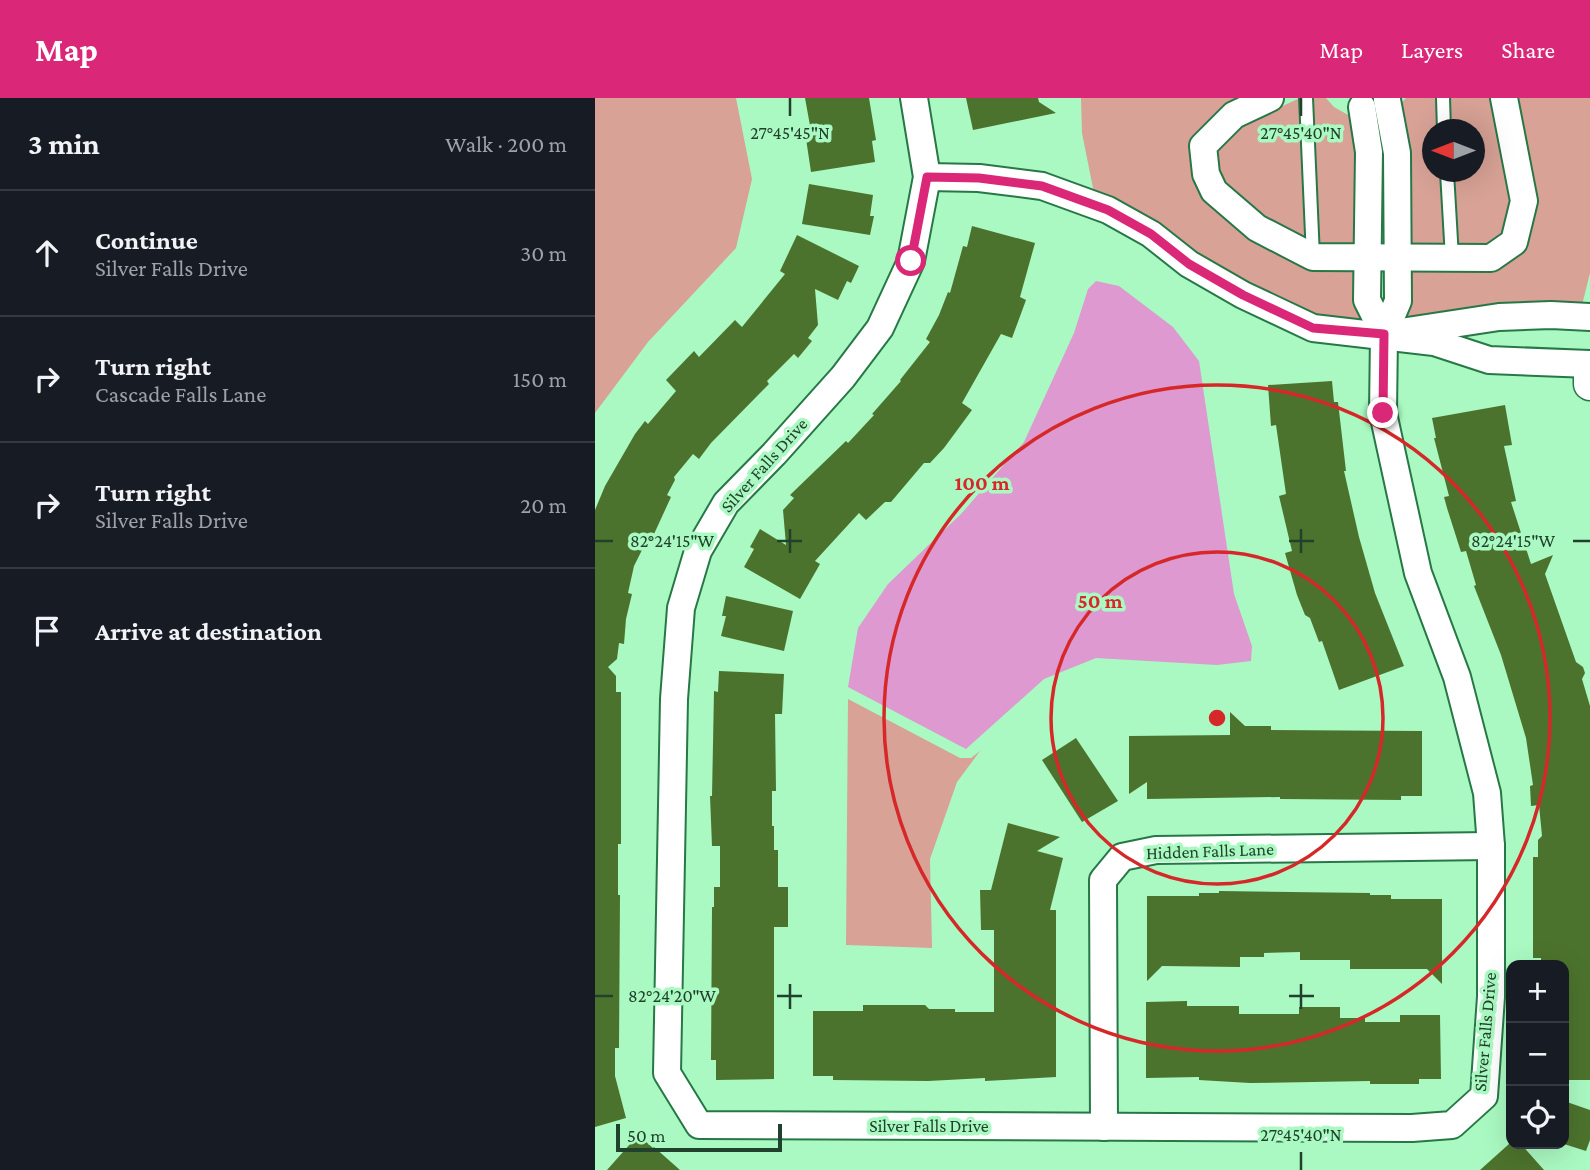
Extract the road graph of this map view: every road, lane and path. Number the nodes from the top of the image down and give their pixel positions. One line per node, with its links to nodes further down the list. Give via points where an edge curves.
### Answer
1 (914, 98): 8 (street, Silver Falls Drive)
2 (1270, 98): 10 (street, via 1234,115 1203,146 1206,174 1214,191 1257,228)
3 (1306, 98): 10 (lane)
4 (1443, 98): 7 (lane)
5 (1504, 98): 13 (street, via 1524,201 1514,242 1490,258)
6 (1370, 101): 11 (street); 12 (street, via 1397,153)
7 (1444, 119)
8 (927, 177): 15 (street, via 1042,186 1108,210 1151,234 1189,264 1313,328); 19 (street, Silver Falls Drive, via 911,261 880,328 843,377 726,503 698,551 681,608 674,699 667,1073 699,1125)
9 (1448, 182): 13 (lane)
10 (1313, 257): 11 (street)
11 (1368, 257): 12 (street); 15 (street, via 1367,300)
12 (1397, 258): 13 (street); 15 (street, via 1398,301)
13 (1452, 258)
14 (1590, 317): 15 (street, via 1499,317)
15 (1384, 334): 16 (street, via 1434,342 1489,360); 18 (street, Silver Falls Drive, via 1383,413 1399,494 1417,573 1457,677 1484,780)
16 (1590, 366): 17 (street)
17 (1590, 384)
18 (1490, 846): 19 (street, Silver Falls Drive, via 1491,997 1484,1096 1452,1125); 19 (street, Hidden Falls Lane, via 1156,850 1122,857 1103,880)
19 (1104, 1127)

